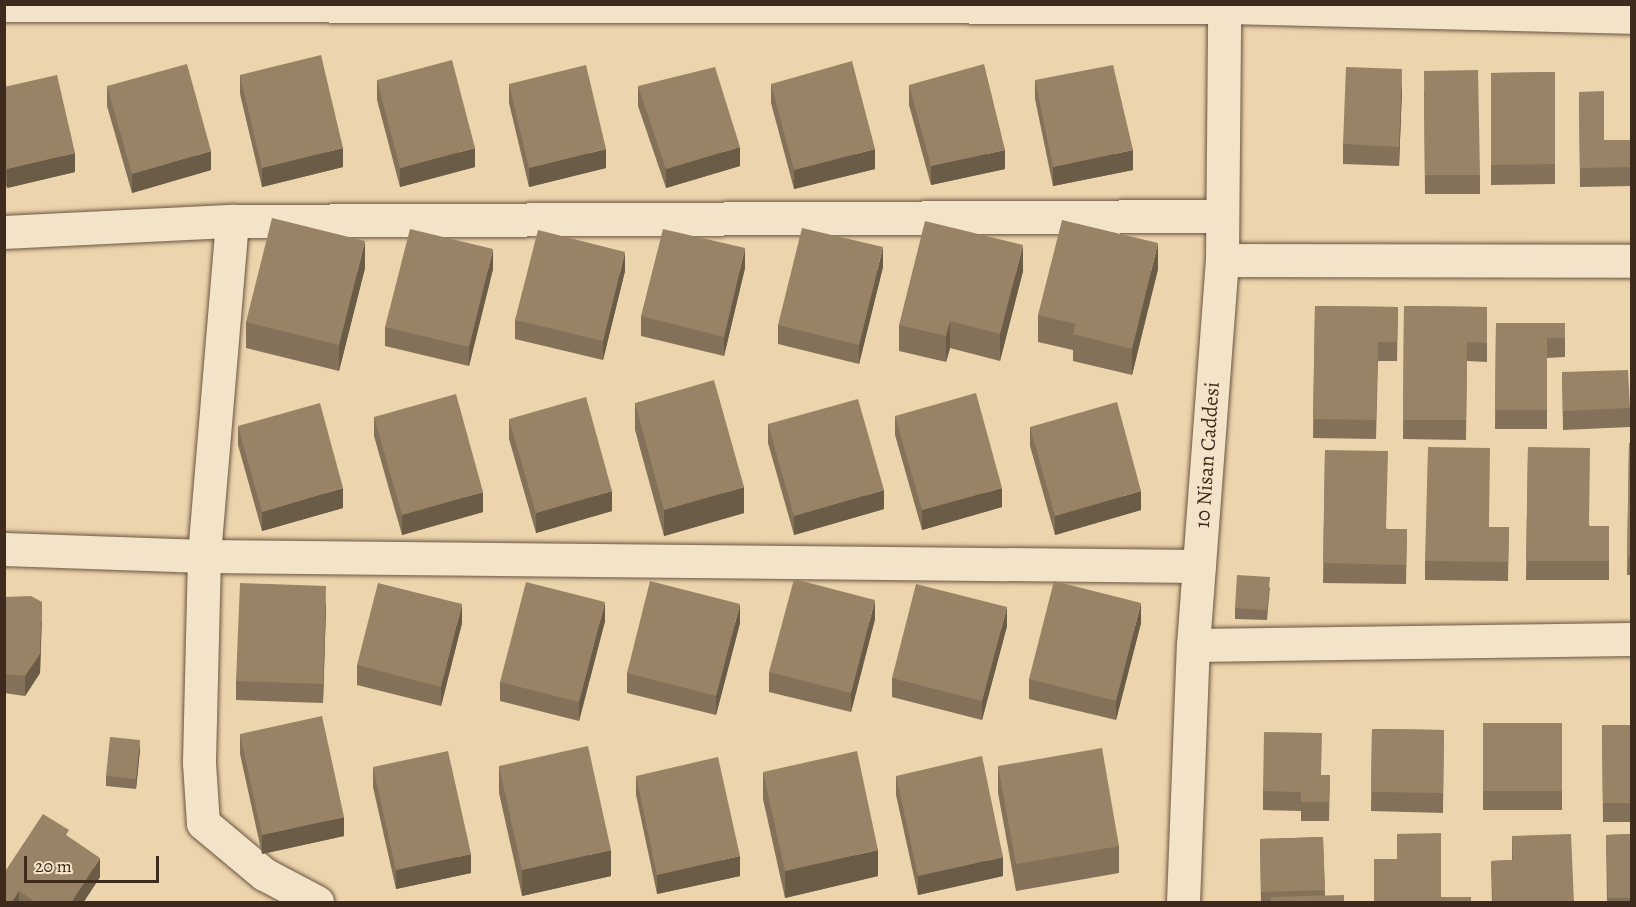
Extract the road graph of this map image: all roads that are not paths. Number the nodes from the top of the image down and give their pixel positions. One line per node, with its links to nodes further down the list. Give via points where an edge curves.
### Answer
1 (4, 5): 2 (street)
2 (95, 5): 3 (street)
3 (950, 6): 4 (street)
4 (1224, 7): 5 (street); 6 (street, 10 Nisan Caddesi)
5 (1632, 17)
6 (1222, 216): 7 (street); 9 (street, 10 Nisan Caddesi)
7 (232, 221): 8 (street); 12 (street)
8 (4, 232)
9 (1222, 261): 10 (street); 13 (street, 10 Nisan Caddesi)
10 (1632, 261)
11 (4, 549): 12 (street)
12 (204, 556): 13 (street); 16 (street, via 199,763 203,824 264,874)
13 (1198, 566): 15 (street, 10 Nisan Caddesi)
14 (1632, 639): 15 (street)
15 (1193, 645): 17 (street, 10 Nisan Caddesi)
16 (317, 903)
17 (1183, 903)

